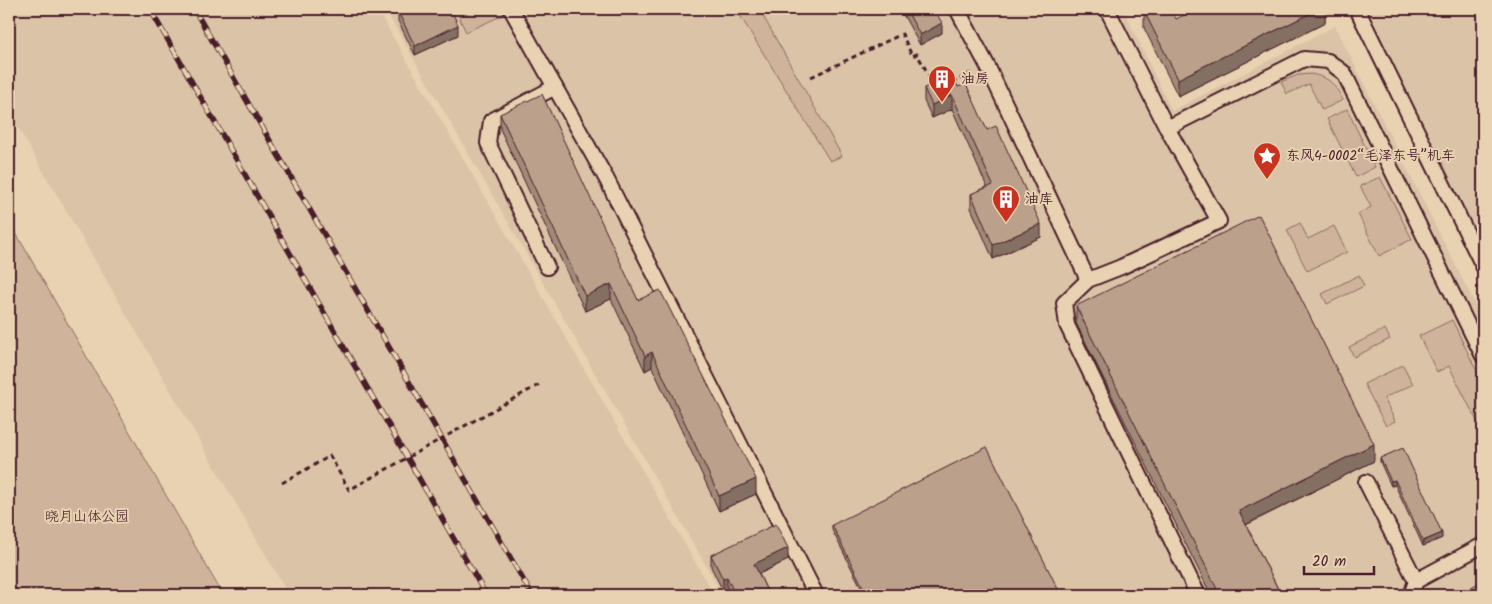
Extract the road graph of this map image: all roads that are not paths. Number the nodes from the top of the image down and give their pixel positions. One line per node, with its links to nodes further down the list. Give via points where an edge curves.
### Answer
1 (511, 9): 5 (lane)
2 (957, 9): 9 (lane, via 987,65)
3 (1107, 9): 6 (lane)
4 (1357, 9): 7 (lane)
5 (555, 87): 8 (lane, via 491,121 488,143); 14 (lane, via 607,180)
6 (1167, 128): 9 (lane, via 1219,221); 10 (lane, via 1304,59 1328,61 1344,73)
7 (1483, 266)
8 (548, 267)
9 (1088, 280): 15 (lane, via 1064,303 1067,325)
10 (1483, 356)
11 (1366, 482): 13 (lane)
12 (1483, 545): 13 (lane)
13 (1416, 581): 16 (lane)
14 (816, 595)
15 (1198, 595)
16 (1411, 595)

